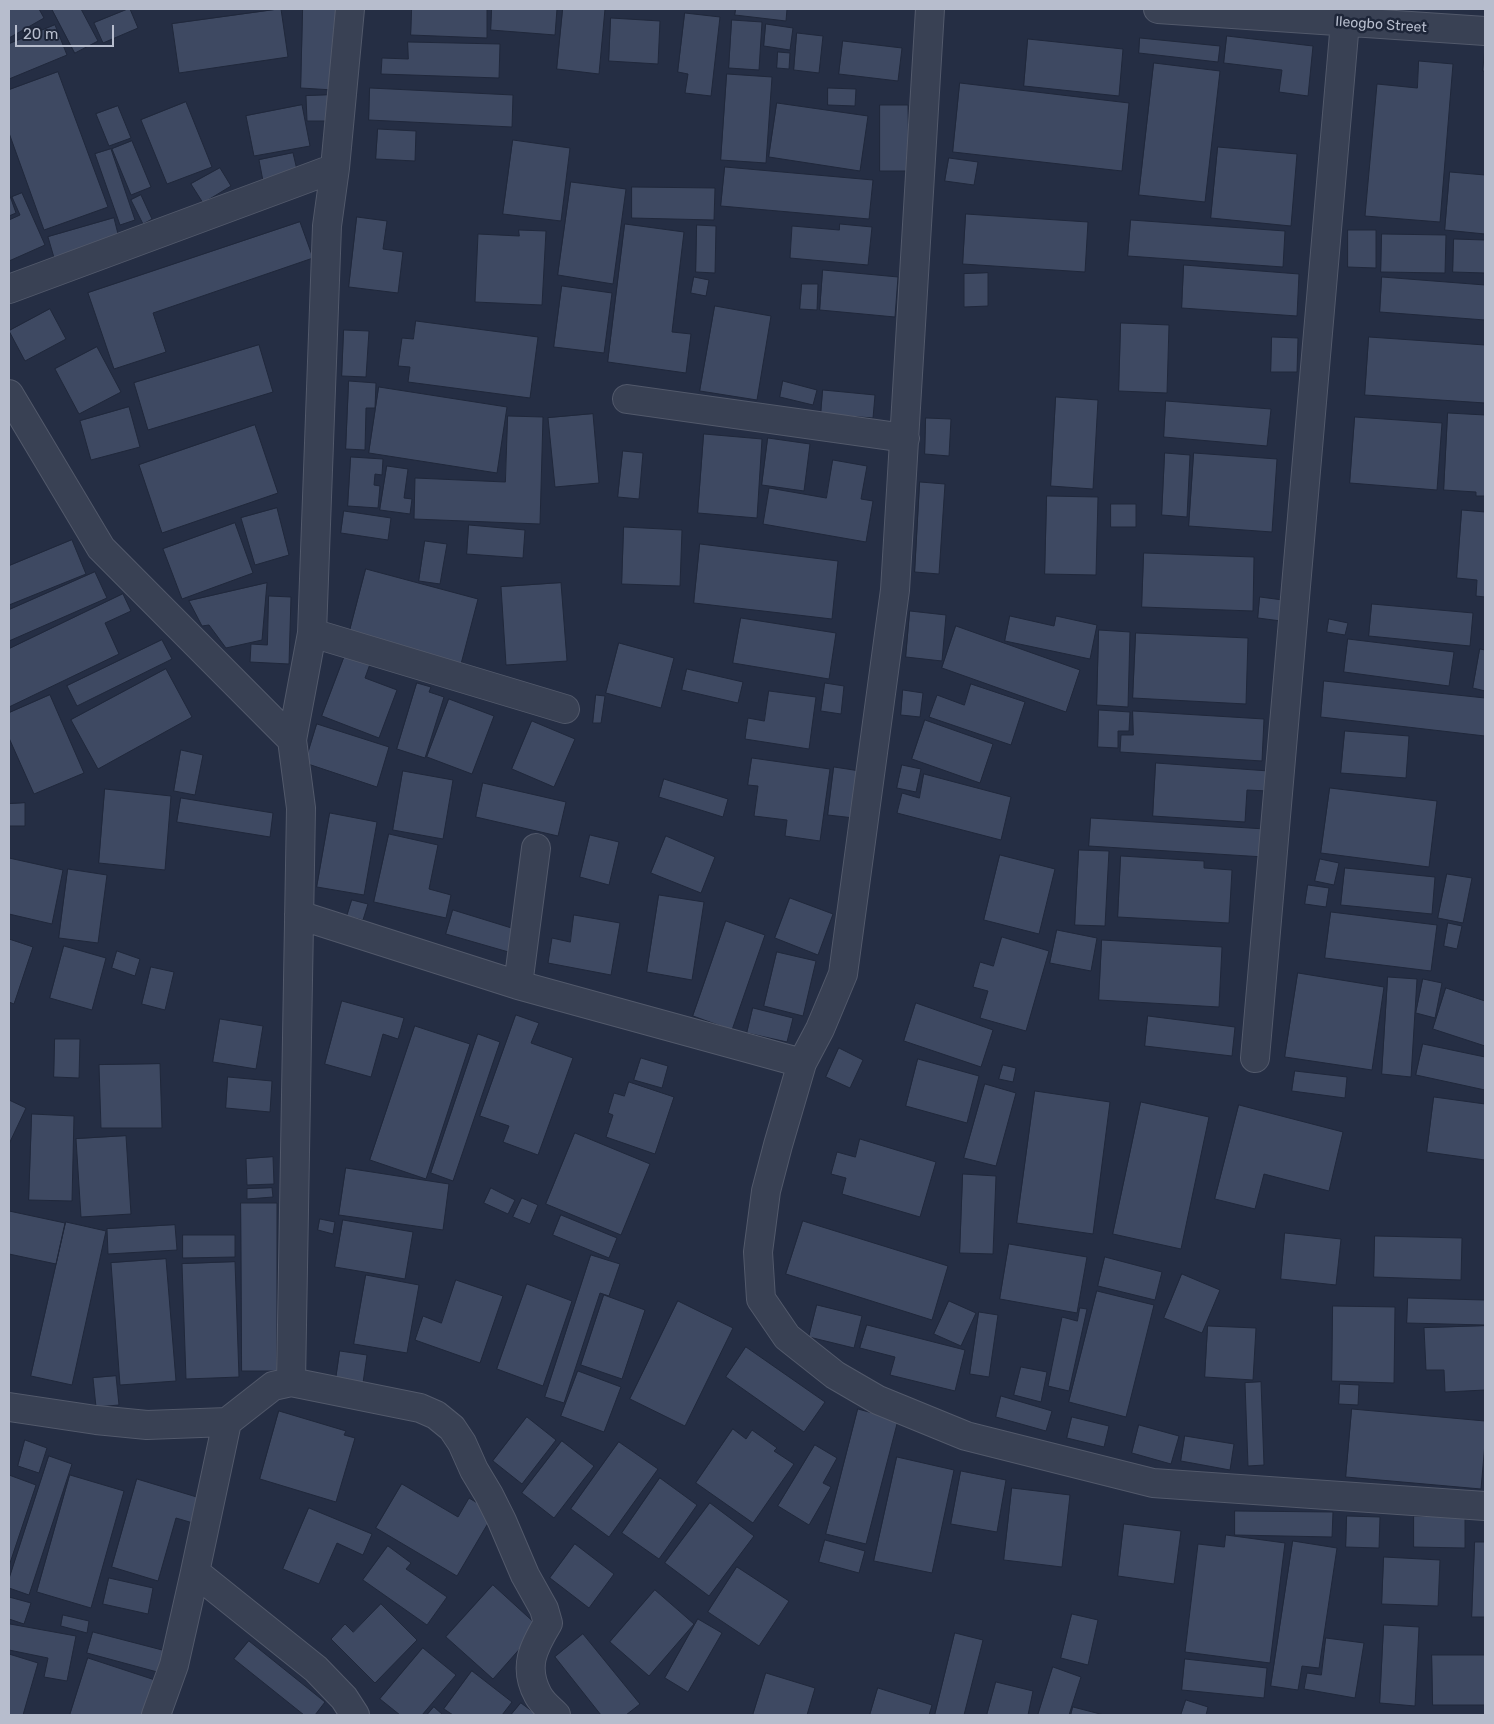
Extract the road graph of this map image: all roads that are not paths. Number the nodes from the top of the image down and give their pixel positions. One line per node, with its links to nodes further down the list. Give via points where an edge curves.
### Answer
1 (350, 9): 6 (street)
2 (930, 9): 10 (street)
3 (1158, 9): 4 (street, Ileogbo Street)
4 (1345, 22): 5 (street, Ileogbo Street); 17 (street)
5 (1485, 31)
6 (335, 168): 7 (street); 11 (street, via 326,226)
7 (9, 290)
8 (9, 394): 13 (street, via 101,548)
9 (627, 399): 10 (street)
10 (904, 438): 18 (street, via 895,590 843,974)
11 (312, 633): 12 (street); 13 (street)
12 (565, 709)
13 (292, 740): 15 (street, via 301,808)
14 (536, 848): 16 (street)
15 (299, 915): 16 (street); 19 (street)
16 (518, 986): 18 (street)
17 (1255, 1058)
18 (802, 1063): 22 (street, via 766,1190 758,1252 761,1298 787,1337 835,1374 878,1400 966,1436 1153,1483)
19 (291, 1382): 21 (street, via 273,1386); 26 (street, via 420,1408 436,1415 452,1428 489,1495 544,1609 548,1623 534,1645 529,1672 538,1696)
20 (9, 1407): 21 (street, via 148,1425)
21 (227, 1422): 23 (street)
22 (1485, 1506)
23 (195, 1572): 24 (street, via 174,1665); 25 (street, via 316,1670 344,1698)
24 (156, 1715)
25 (355, 1715)
26 (556, 1715)

